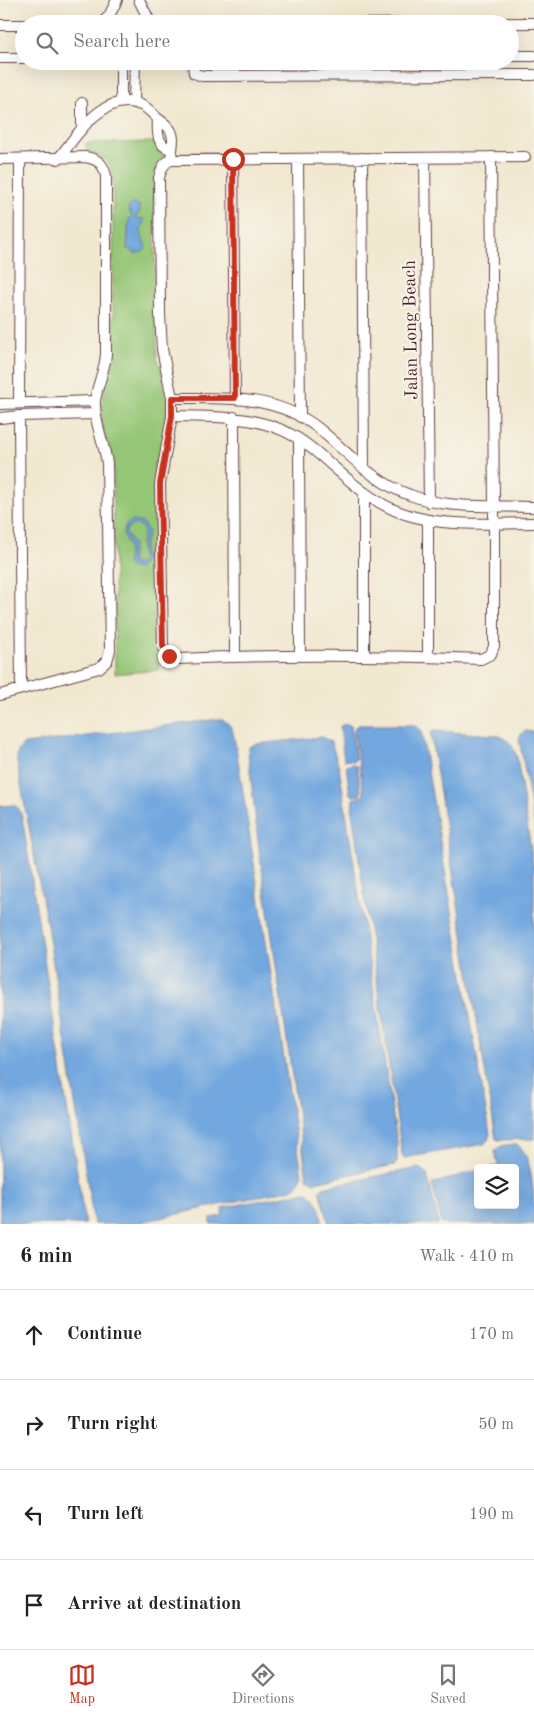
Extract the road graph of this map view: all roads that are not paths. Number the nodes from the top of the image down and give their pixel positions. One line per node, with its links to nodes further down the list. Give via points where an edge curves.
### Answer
1 (117, 0): 3 (street)
2 (139, 0): 4 (street)
3 (110, 15)
4 (146, 15)
5 (519, 22): 6 (street)
6 (534, 22)
7 (0, 26): 8 (street)
8 (15, 26)
9 (519, 56): 10 (street)
10 (534, 56)
11 (0, 58): 12 (street)
12 (15, 58)
13 (121, 70): 17 (street)
14 (135, 70): 18 (street)
15 (194, 70): 16 (street, via 202,76)
16 (534, 75)
17 (121, 102): 18 (street); 20 (street, via 108,106)
18 (134, 102): 21 (street, via 149,110 172,132)
19 (82, 103): 20 (street)
20 (82, 129): 28 (street)
21 (171, 155): 29 (street); 31 (street, via 160,173 159,197 162,349)
22 (491, 157): 23 (street); 25 (street); 46 (street)
23 (525, 157)
24 (362, 158): 25 (street); 30 (street); 43 (street)
25 (426, 158): 45 (street, Jalan Long Beach)
26 (0, 159): 27 (street)
27 (20, 159): 28 (street); 34 (street)
28 (58, 159): 33 (street, via 97,160 105,169 106,354)
29 (233, 159): 30 (street); 32 (street)
30 (298, 159): 40 (street)
31 (172, 398): 32 (street); 38 (street)
32 (235, 398): 40 (street, via 282,408)
33 (95, 401): 34 (street); 36 (street)
34 (19, 402): 35 (street)
35 (0, 404)
36 (96, 414): 37 (street); 55 (street, via 107,463 109,656 106,663 98,668)
37 (19, 416): 41 (street); 55 (street)
38 (172, 416): 39 (street); 53 (street, via 160,484 163,646 169,656 179,659)
39 (234, 417): 42 (street, via 277,427); 53 (street)
40 (300, 417): 43 (street)
41 (0, 418)
42 (299, 439): 44 (street); 51 (street)
43 (364, 469): 45 (street, via 387,485)
44 (364, 492): 48 (street, via 401,513); 52 (street)
45 (429, 502): 46 (street)
46 (494, 506): 47 (street); 49 (street)
47 (534, 508)
48 (428, 521): 49 (street); 54 (street)
49 (494, 523): 50 (street); 54 (street, via 492,651 482,659)
50 (534, 523)
51 (300, 654): 52 (street); 53 (street)
52 (364, 655): 54 (street)
53 (235, 656)
54 (428, 657)
55 (21, 689): 56 (street)
56 (0, 695)

